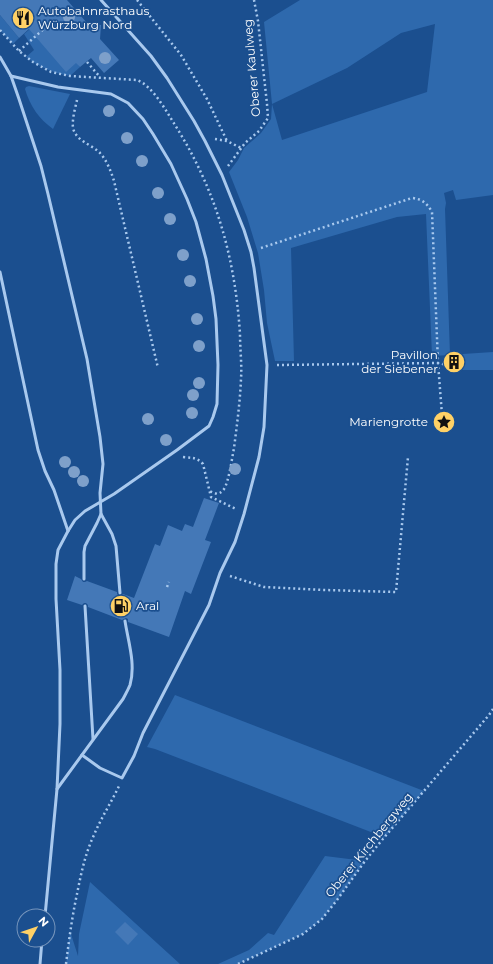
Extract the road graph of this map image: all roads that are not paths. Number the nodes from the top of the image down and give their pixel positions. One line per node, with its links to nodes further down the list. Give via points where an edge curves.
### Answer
1 (102, 0): 13 (lane, via 152,56 182,100 222,175 251,252 267,365 264,428 259,457 235,542 220,573 209,605 122,778 100,768)
2 (0, 57): 3 (lane)
3 (11, 76): 5 (lane, via 41,166 87,360 102,451); 5 (lane, via 111,94 128,103 138,113 177,176 196,222 210,276 216,319 218,365 217,404 209,426)
4 (0, 272): 7 (lane, via 38,450)
5 (100, 502): 6 (lane); 7 (lane, via 80,515)
6 (101, 514): 8 (lane, via 85,546); 9 (lane, via 116,546)
7 (68, 531): 14 (lane, via 58,550 56,564 60,670)
8 (84, 580)
9 (120, 593)
10 (85, 606): 12 (lane)
11 (125, 621): 12 (lane, via 132,665 130,686)
12 (93, 739): 13 (lane)
13 (82, 755): 14 (lane)
14 (57, 789): 15 (lane)
15 (46, 908)
16 (41, 948): 17 (lane)
17 (40, 964)

